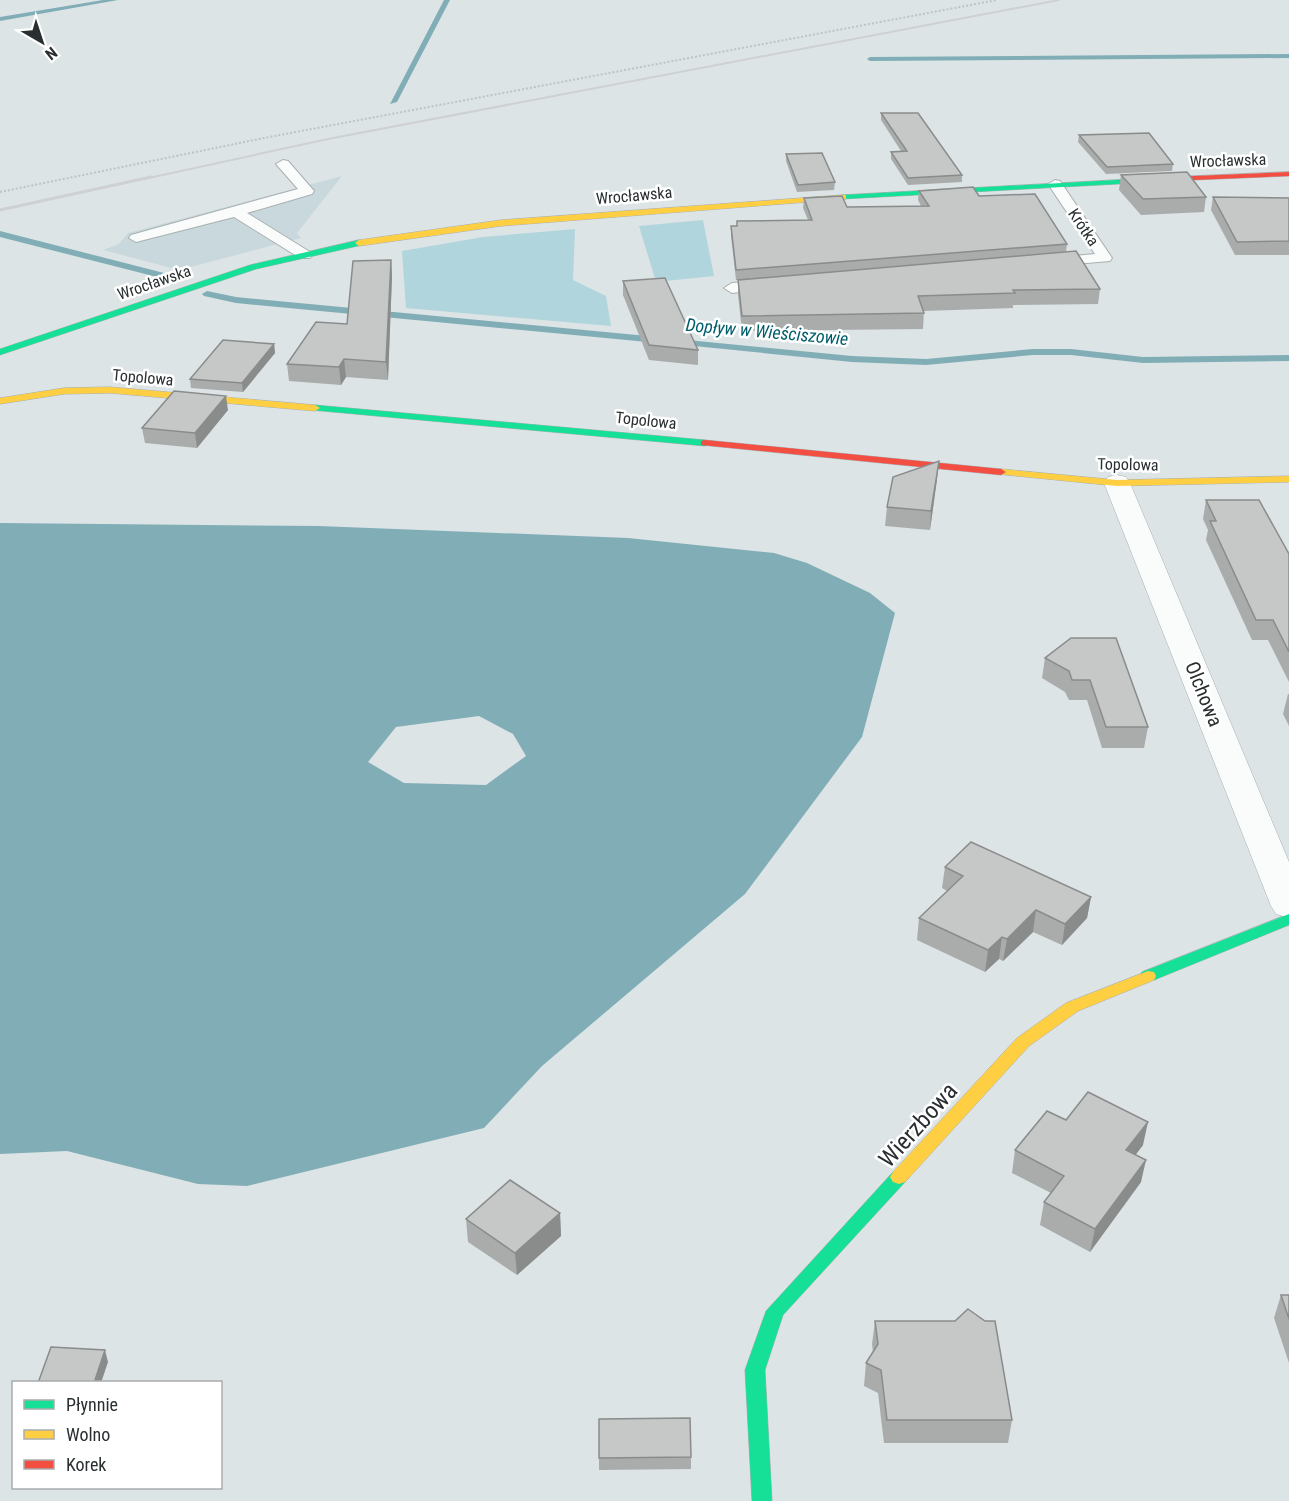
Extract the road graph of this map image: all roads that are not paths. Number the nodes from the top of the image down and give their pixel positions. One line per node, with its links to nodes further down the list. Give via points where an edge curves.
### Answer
1 (284, 164): 4 (lane, via 307,191)
2 (1289, 174): 3 (street, Wrocławska)
3 (1055, 184): 6 (street, Wrocławska, via 501,223 352,244); 7 (lane, Krótka, via 1105,258)
4 (236, 212): 5 (lane); 6 (lane)
5 (136, 238)
6 (305, 255): 10 (street, Wrocławska, via 210,280)
7 (1035, 264)
8 (778, 284): 9 (lane)
9 (732, 288)
10 (0, 352)
11 (0, 401): 13 (street, Topolowa, via 64,391 110,390)
12 (1289, 479): 13 (street, Topolowa)
13 (1117, 483): 14 (street, Olchowa)
14 (1289, 906)
15 (1289, 919): 16 (street, Wierzbowa, via 1072,1007 1023,1042 775,1311 754,1370)
16 (762, 1501)

